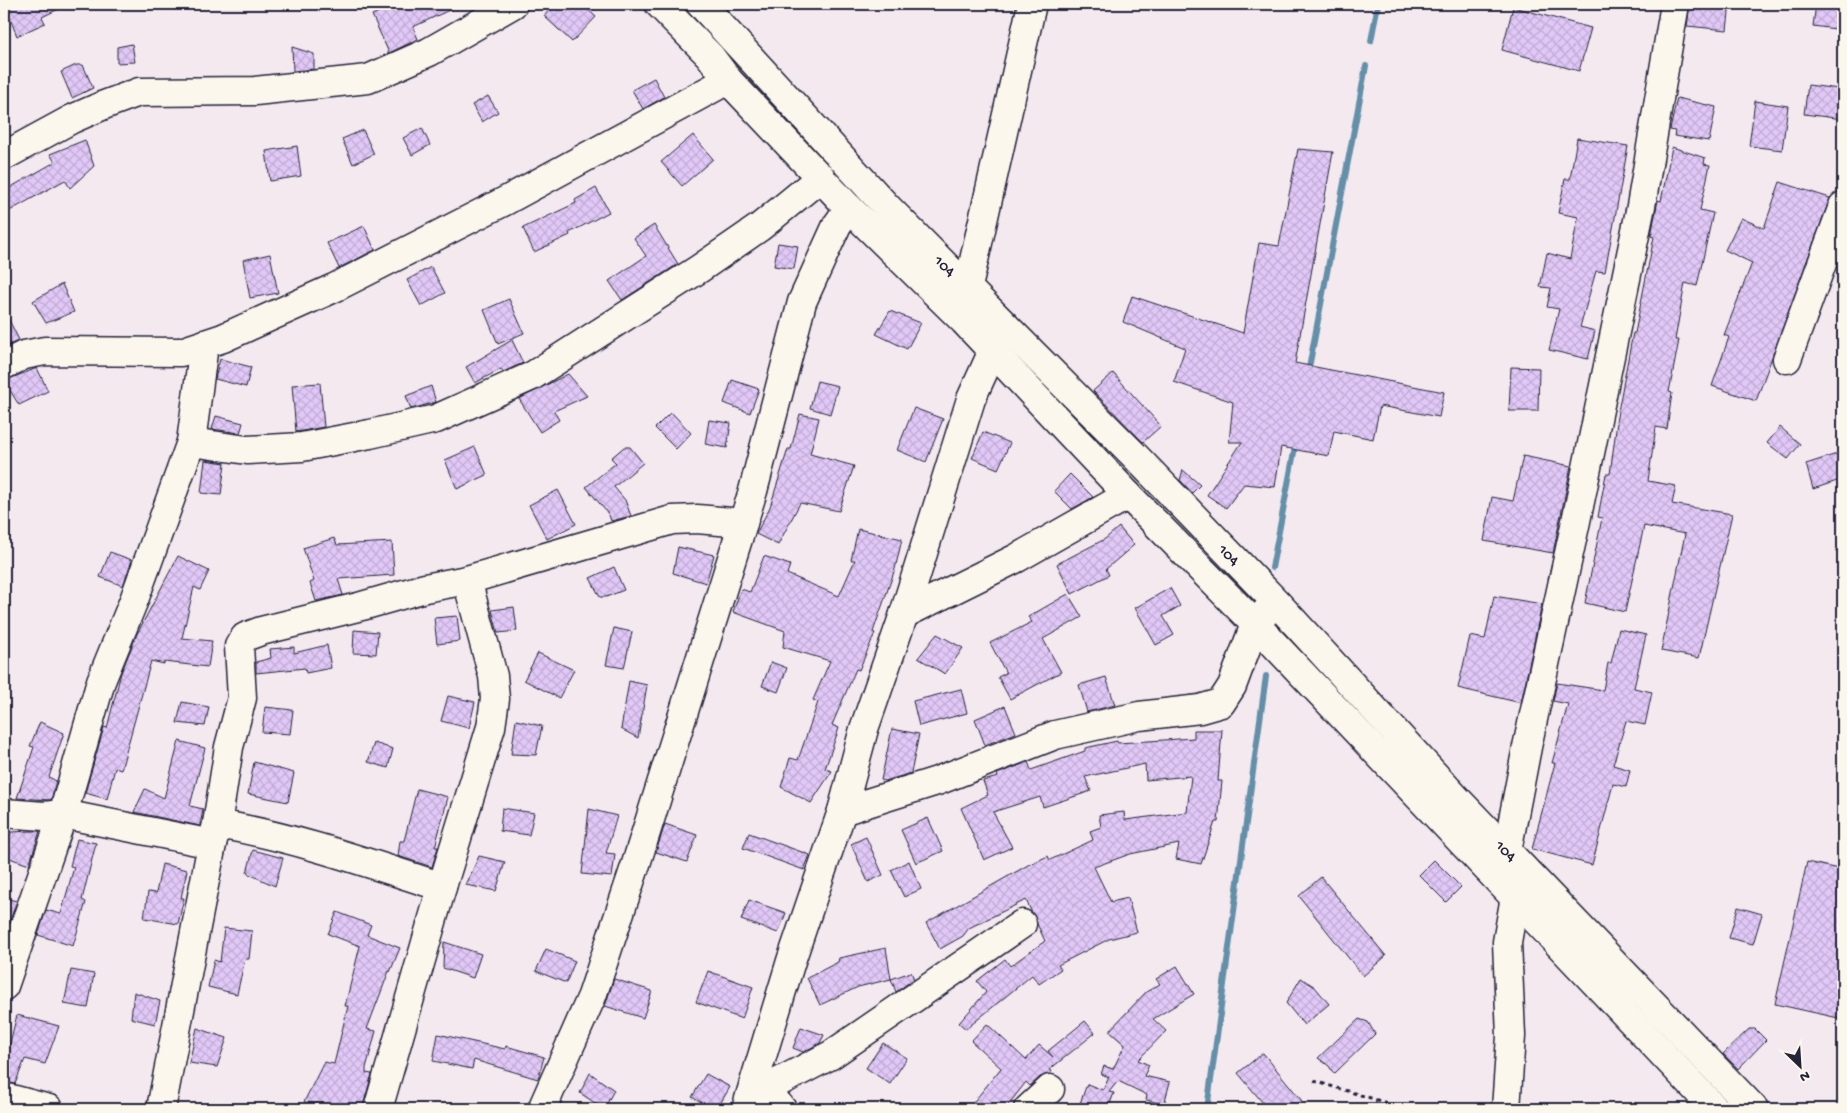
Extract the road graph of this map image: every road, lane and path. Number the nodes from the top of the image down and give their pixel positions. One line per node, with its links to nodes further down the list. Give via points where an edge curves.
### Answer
1 (513, 4): 8 (street, via 429,52 368,79 255,91 140,92 72,119)
2 (660, 4): 6 (street)
3 (1032, 4): 12 (street)
4 (1675, 4): 29 (street, via 1641,206)
5 (716, 9): 6 (street); 12 (street, 104, via 887,207)
6 (691, 37): 7 (street)
7 (728, 80): 9 (street); 14 (street, via 507,200 334,288)
8 (4, 156)
9 (821, 178): 11 (street); 18 (street, via 753,232 532,376 436,419 302,447 247,450)
10 (1843, 206): 16 (street)
11 (849, 208): 13 (street); 20 (street, via 802,302)
12 (968, 287): 13 (street); 22 (street, 104)
13 (964, 321): 15 (street)
14 (204, 345): 17 (street, via 182,352 45,351 24,355); 18 (street)
15 (992, 353): 19 (street); 23 (street, via 971,399)
16 (1788, 360)
17 (4, 365)
18 (191, 442): 27 (street, via 101,681)
19 (1128, 495): 23 (street, via 1017,558); 24 (street)
20 (743, 523): 21 (street, via 672,520); 44 (street, via 592,996)
21 (467, 580): 28 (street, via 425,588 245,637 239,646 242,698 229,747); 30 (street, via 493,676 495,699 491,727)
22 (1276, 602): 24 (street); 29 (street, 104)
23 (904, 614): 25 (street, via 864,729)
24 (1255, 624): 25 (street, via 1232,686 1221,703 1200,710 1139,716 1054,735 937,781); 31 (street)
25 (842, 811): 39 (street, via 791,961)
26 (4, 813): 27 (street)
27 (63, 814): 28 (street); 33 (street)
28 (215, 834): 30 (street, via 258,831); 42 (street)
29 (1507, 850): 34 (street, 104)
30 (442, 886): 43 (street)
31 (1515, 897): 36 (street); 40 (street, via 1507,942 1511,1036)
32 (1022, 924): 39 (street)
33 (4, 986)
34 (1714, 1067): 36 (street); 48 (street, 104)
35 (1314, 1081): 46 (path)
36 (1693, 1087): 47 (street)
37 (1050, 1089): 45 (street)
38 (4, 1098): 41 (street)
39 (761, 1101)
40 (1508, 1108)
41 (49, 1109)
42 (161, 1109)
43 (378, 1109)
44 (542, 1109)
45 (1028, 1109)
46 (1400, 1109)
47 (1715, 1109)
48 (1754, 1109)

